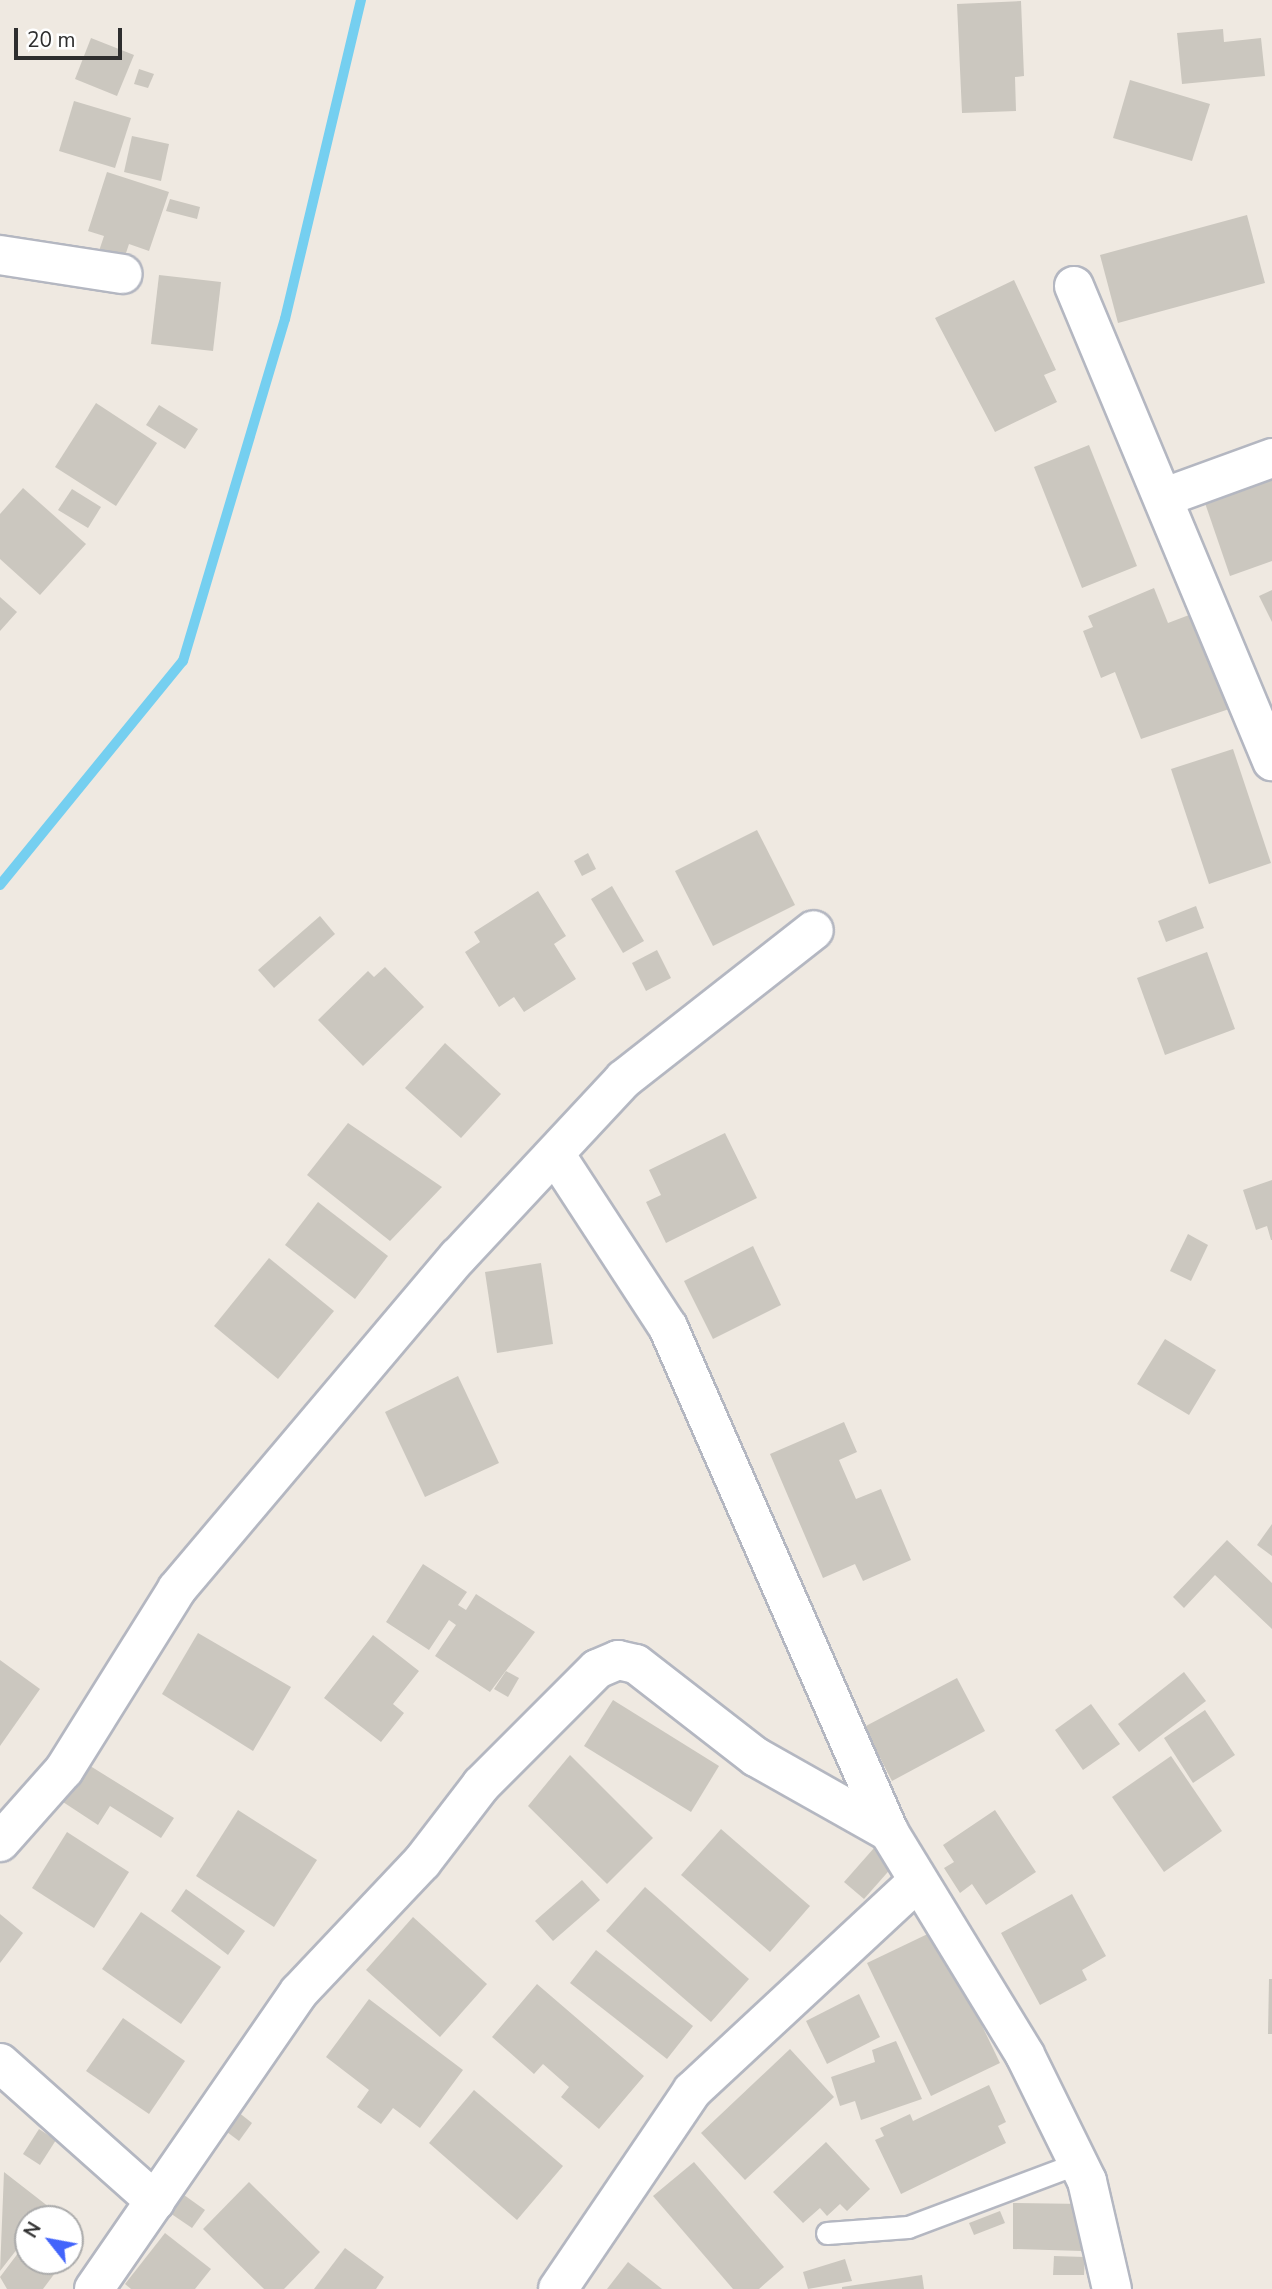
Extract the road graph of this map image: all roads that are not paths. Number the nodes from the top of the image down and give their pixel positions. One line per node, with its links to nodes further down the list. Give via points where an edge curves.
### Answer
1 (0, 255): 2 (street)
2 (123, 274)
3 (1074, 286): 5 (street)
4 (1272, 458): 5 (street)
5 (1166, 497): 6 (street)
6 (1272, 761)
7 (814, 930): 8 (street, via 624,1079)
8 (557, 1157): 9 (street, via 668,1327); 10 (street, via 458,1257 177,1588 64,1770)
9 (889, 1832): 11 (street); 14 (street, via 756,1756 636,1664 618,1660 597,1669 481,1785 422,1862 299,1992)
10 (0, 1842)
11 (916, 1883): 13 (street, via 946,1922 1025,2055); 17 (street, via 692,2091)
12 (0, 2063): 14 (street)
13 (1079, 2163): 15 (lane, via 908,2227); 18 (street)
14 (155, 2201): 16 (street)
15 (827, 2233)
16 (93, 2289)
17 (558, 2289)
18 (1112, 2289)

